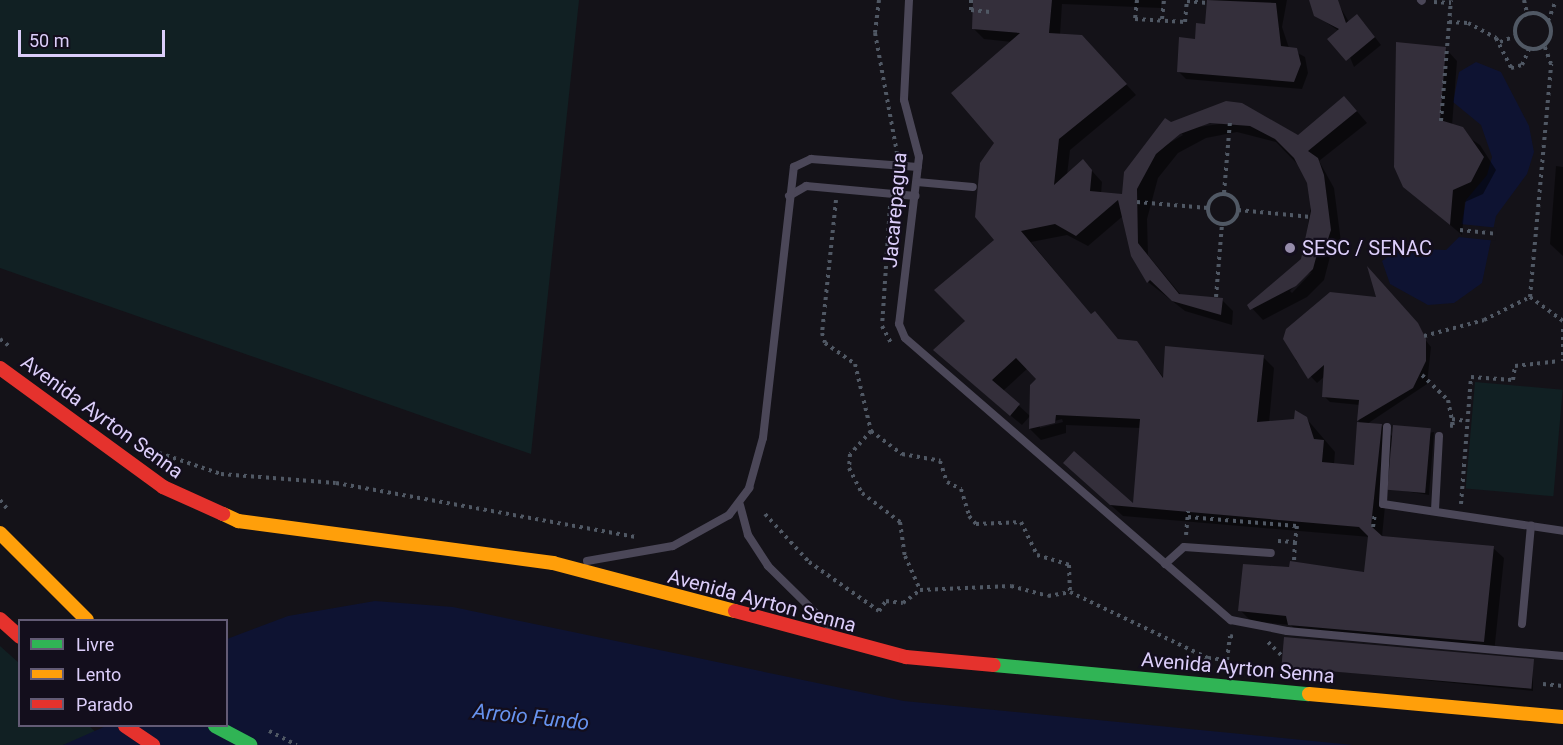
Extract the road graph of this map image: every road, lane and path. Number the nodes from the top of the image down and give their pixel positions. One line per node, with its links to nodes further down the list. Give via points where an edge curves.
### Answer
1 (879, 0): 22 (path, via 875,33 895,131)
2 (909, 0): 23 (lane, Jacarepagua, via 904,100)
3 (971, 0): 11 (path, via 971,10)
4 (1137, 0): 13 (path, via 1135,19)
5 (1164, 0): 13 (path)
6 (1451, 0): 15 (path)
7 (1524, 0): 12 (path)
8 (1556, 0): 14 (path)
9 (1201, 1): 10 (path); 13 (path, via 1187,1 1185,21)
10 (1207, 3)
11 (990, 12)
12 (1527, 13): 14 (path); 16 (path, via 1517,22)
13 (1162, 19)
14 (1548, 21): 18 (path, via 1551,34)
15 (1449, 22): 17 (path, via 1468,23); 20 (path)
16 (1515, 36): 17 (path); 19 (path)
17 (1500, 42): 19 (path, via 1511,68 1522,65)
18 (1544, 45): 19 (path); 38 (path, via 1551,64)
19 (1529, 49)
20 (1441, 121)
21 (1230, 122): 27 (path)
22 (895, 166): 23 (lane); 28 (lane, via 800,162)
23 (918, 167): 24 (lane, Jacarepagua)
24 (917, 182): 25 (lane); 29 (lane, Jacarepagua)
25 (973, 187)
26 (837, 188): 28 (lane, via 802,186); 29 (lane); 48 (path, via 822,333 825,343 855,364)
27 (1224, 194): 31 (path, via 1213,197); 32 (path, via 1235,199)
28 (789, 196): 50 (lane, via 763,438 756,472)
29 (916, 196): 64 (lane, Jacarepagua, via 899,324 915,346)
30 (1137, 202): 31 (path)
31 (1208, 208): 34 (path, via 1212,219)
32 (1238, 210): 33 (path); 34 (path, via 1233,220)
33 (1311, 217)
34 (1222, 224): 37 (path)
35 (1460, 230): 36 (path)
36 (1497, 234)
37 (1216, 297)
38 (1530, 297): 39 (path); 41 (path, via 1484,320)
39 (1563, 321)
40 (1563, 329): 42 (path)
41 (1424, 336)
42 (1561, 361): 46 (path, via 1515,366 1513,381 1471,377)
43 (0, 368): 62 (highway, Avenida Ayrton Senna, via 136,469 210,512 269,528)
44 (1422, 375): 45 (path, via 1448,400)
45 (1452, 419): 46 (path); 49 (path, via 1452,426 1440,425)
46 (1467, 421): 53 (path)
47 (1387, 427): 51 (lane, via 1381,501)
48 (871, 431): 65 (path, via 850,454 849,468 862,493 900,522 905,556); 66 (path, via 902,454 940,461 947,482 961,489 969,516 976,524 1021,522 1037,555 1069,565)
49 (1439, 436): 51 (lane)
50 (740, 505): 62 (lane, via 673,546 623,558); 73 (lane, via 748,535 780,581 805,608)
51 (1435, 510): 53 (lane)
52 (1188, 511): 55 (path)
53 (1460, 512): 56 (lane)
54 (765, 514): 65 (path, via 809,562 879,611 886,601 903,603)
55 (1188, 517): 59 (path, via 1297,526); 60 (path)
56 (1531, 525): 57 (lane); 69 (lane)
57 (1563, 531)
58 (0, 533): 68 (highway)
59 (1295, 542): 61 (path, via 1273,541); 63 (path)
60 (1184, 547): 61 (lane); 64 (lane)
61 (1271, 553)
62 (553, 563): 73 (highway, Avenida Ayrton Senna)
63 (1294, 563)
64 (1165, 564): 75 (lane, Jacarepagua, via 1232,620 1250,626)
65 (920, 590): 66 (path, via 1011,586 1048,596)
66 (1070, 592): 71 (path, via 1208,658 1227,660 1230,636)
67 (0, 619): 70 (highway)
68 (85, 619)
69 (1522, 624)
70 (18, 635)
71 (1239, 637)
72 (1258, 640): 74 (path)
73 (858, 647): 78 (highway, Avenida Ayrton Senna, via 906,657)
74 (1282, 656)
75 (1563, 656)
76 (1543, 684): 77 (path)
77 (1563, 686)
78 (1563, 717)
79 (126, 727): 81 (highway)
80 (217, 727): 82 (highway)
81 (153, 745)
82 (250, 745)

